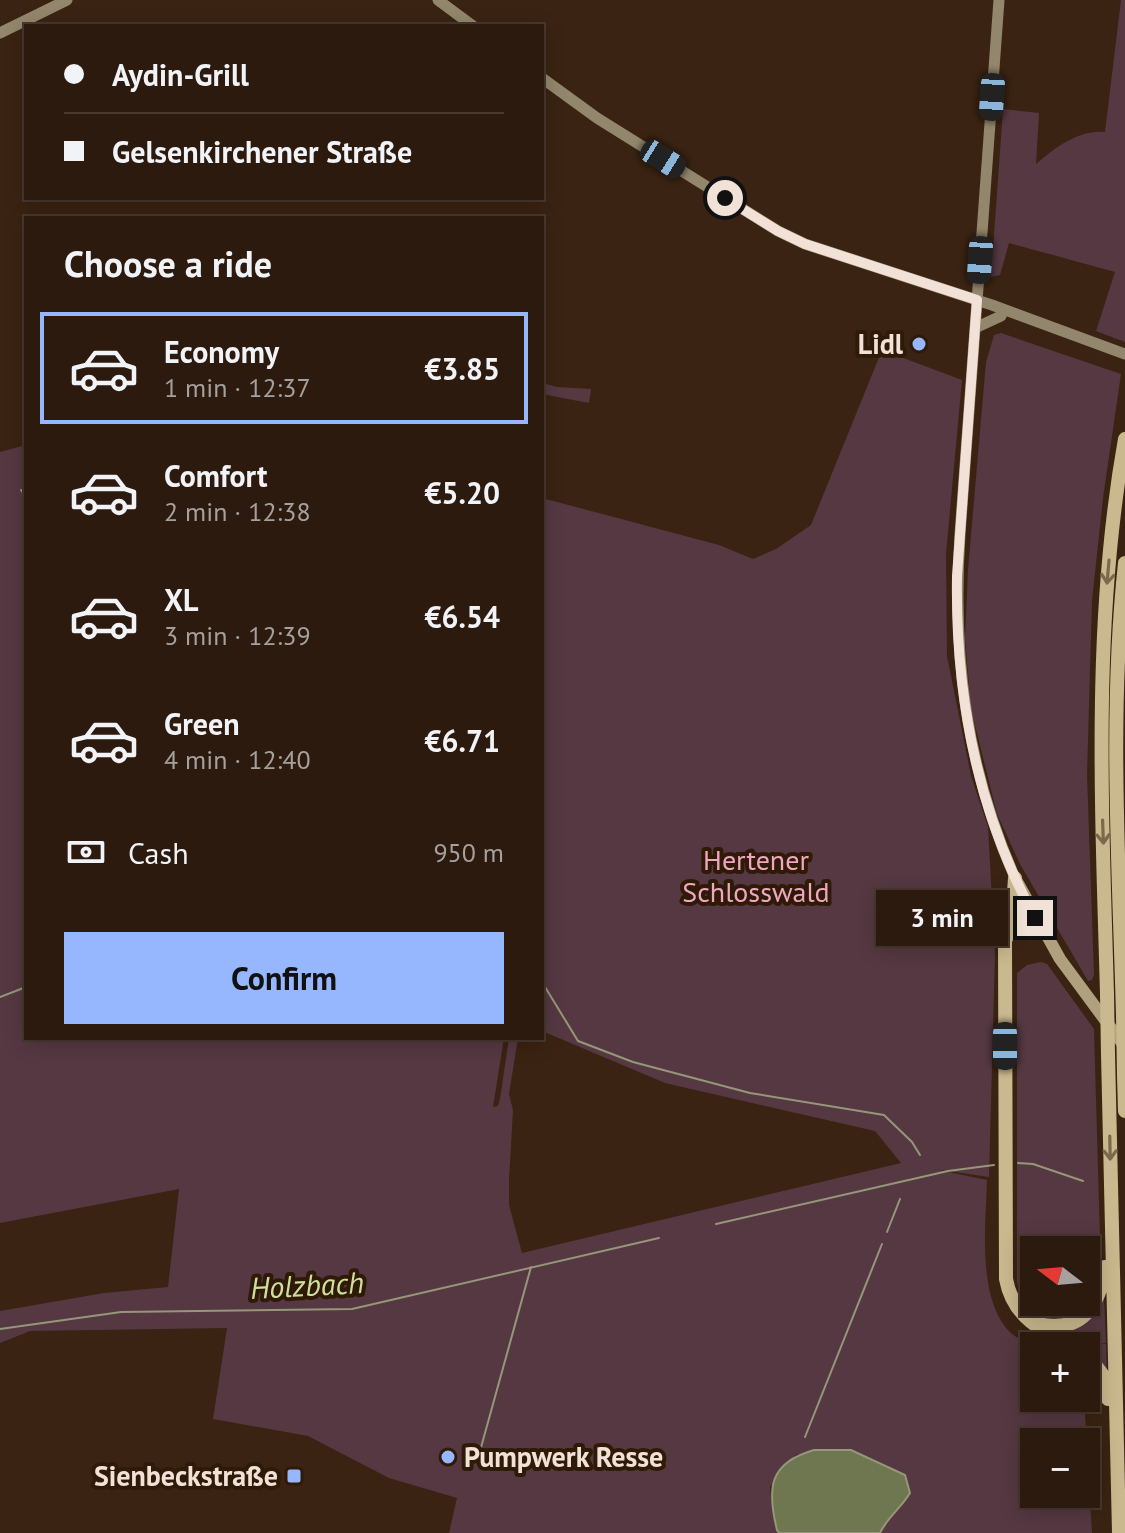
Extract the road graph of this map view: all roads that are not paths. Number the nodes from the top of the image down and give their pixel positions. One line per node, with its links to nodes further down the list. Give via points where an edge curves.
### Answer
1 (67, 0): 5 (main road)
2 (438, 0): 4 (main road)
3 (999, 0): 7 (main road)
4 (470, 24)
5 (0, 33)
6 (544, 79): 7 (main road, via 778,231)
7 (977, 300): 8 (main road); 9 (main road); 10 (main road)
8 (1001, 316): 9 (main road); 11 (main road)
9 (975, 328): 14 (main road, via 957,576 960,677 975,763)
10 (1125, 354)
11 (1125, 361)
12 (1125, 439): 22 (highway, one-way to 22, bridge, via 1108,570 1101,695)
13 (1125, 563): 18 (highway, via 1117,742)
14 (1015, 878): 15 (main road); 16 (highway)
15 (1033, 914): 16 (highway); 17 (highway, via 1015,929); 19 (main road)
16 (1012, 922): 17 (highway)
17 (1005, 947): 23 (highway, via 1005,1266 1011,1297)
18 (1123, 1015): 20 (highway, bridge)
19 (1125, 1047)
20 (1124, 1075): 21 (highway)
21 (1125, 1111)
22 (1112, 1227): 23 (highway, via 1100,1296 1087,1313 1058,1326); 26 (highway)
23 (1027, 1319): 24 (highway)
24 (1044, 1332)
25 (1100, 1372): 26 (highway)
26 (1117, 1463): 27 (highway)
27 (1119, 1533)

